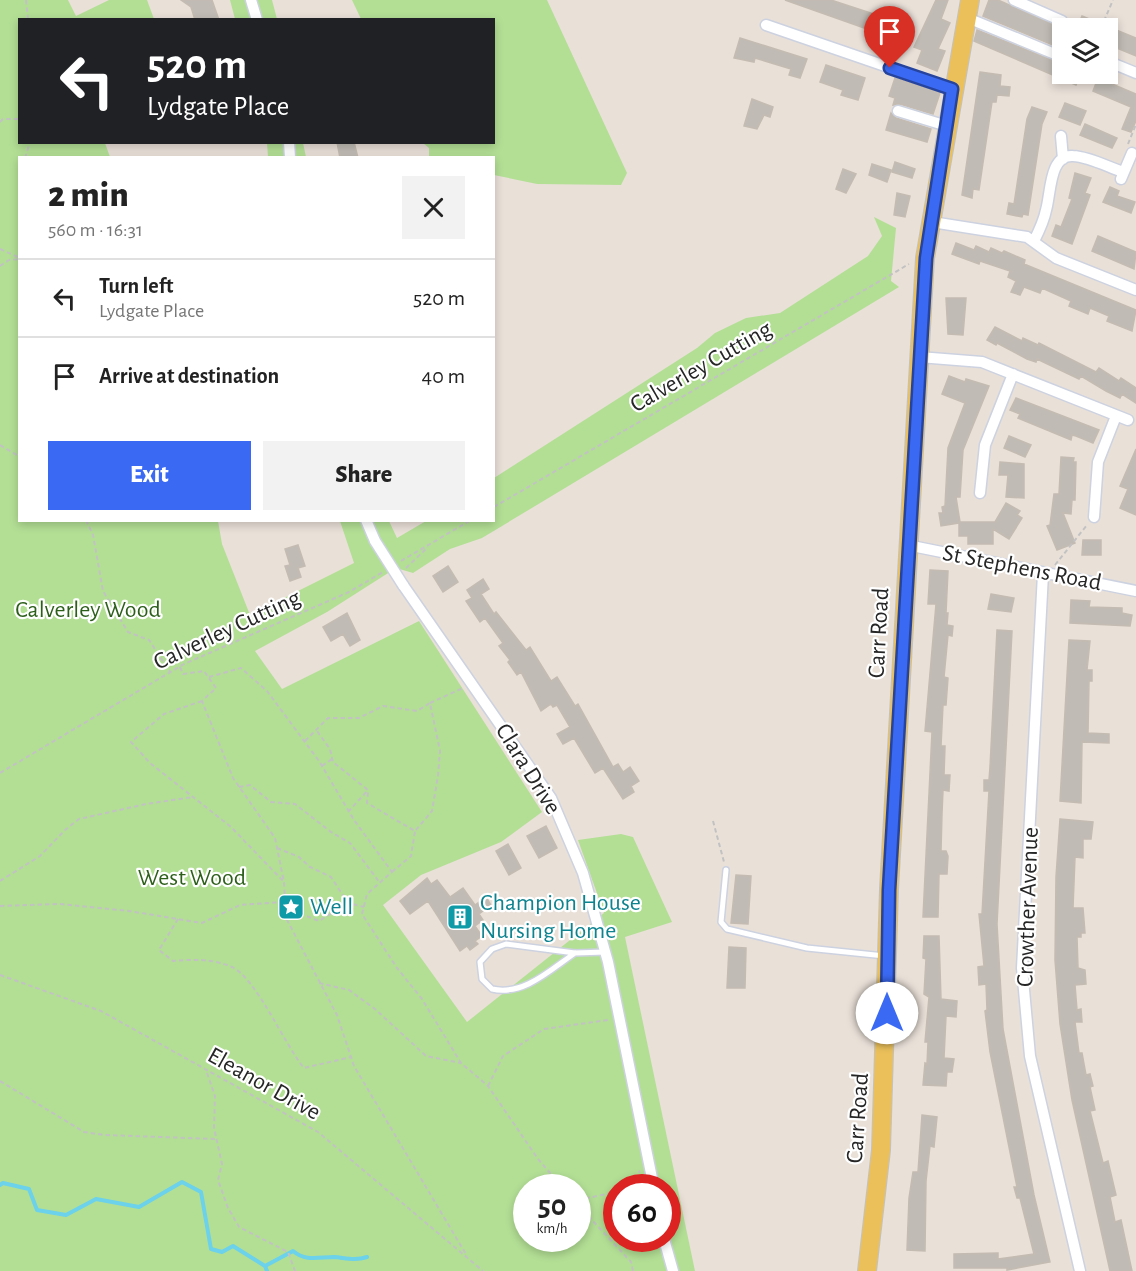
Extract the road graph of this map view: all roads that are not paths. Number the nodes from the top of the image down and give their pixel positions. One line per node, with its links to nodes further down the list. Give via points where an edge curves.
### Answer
1 (250, 0): 4 (street)
2 (1014, 0): 5 (street)
3 (967, 9): 7 (street); 10 (main road, Carr Road)
4 (256, 18)
5 (1055, 18)
6 (766, 25): 10 (street)
7 (1052, 52)
8 (1118, 66): 9 (street)
9 (1136, 73)
10 (952, 89): 12 (main road, Carr Road)
11 (898, 111): 12 (street)
12 (947, 126): 16 (main road, Carr Road)
13 (1060, 136): 15 (street)
14 (1132, 153): 15 (street, via 1122,176 1079,157)
15 (1063, 159): 17 (street, via 1053,176 1046,212)
16 (932, 222): 17 (street, via 1020,234); 19 (main road, Carr Road)
17 (1034, 241): 18 (street, via 1056,258)
18 (1136, 290)
19 (919, 357): 20 (street, via 966,359); 26 (main road, Carr Road)
20 (1012, 374): 21 (street); 23 (street, via 985,445)
21 (1116, 416): 22 (street); 24 (street, via 1098,462)
22 (1128, 420)
23 (981, 493)
24 (1094, 517)
25 (367, 522): 30 (street, Clara Drive, bridge, via 375,541 551,798 583,873)
26 (907, 545): 27 (street, St Stephens Road); 32 (main road, Carr Road)
27 (1046, 574): 28 (street, St Stephens Road); 37 (street, Crowther Avenue, via 1022,968 1030,1056)
28 (1136, 591)
29 (726, 870): 32 (lane, via 721,922 727,929 807,948)
30 (605, 952): 31 (lane); 33 (street, Clara Drive)
31 (575, 953): 31 (lane, via 506,944 492,949 480,962 479,971 492,989 518,989)
32 (887, 956): 36 (main road, Carr Road, via 881,1150)
33 (652, 1174)
34 (668, 1252): 35 (street)
35 (673, 1271)
36 (867, 1271)
37 (1080, 1271)

